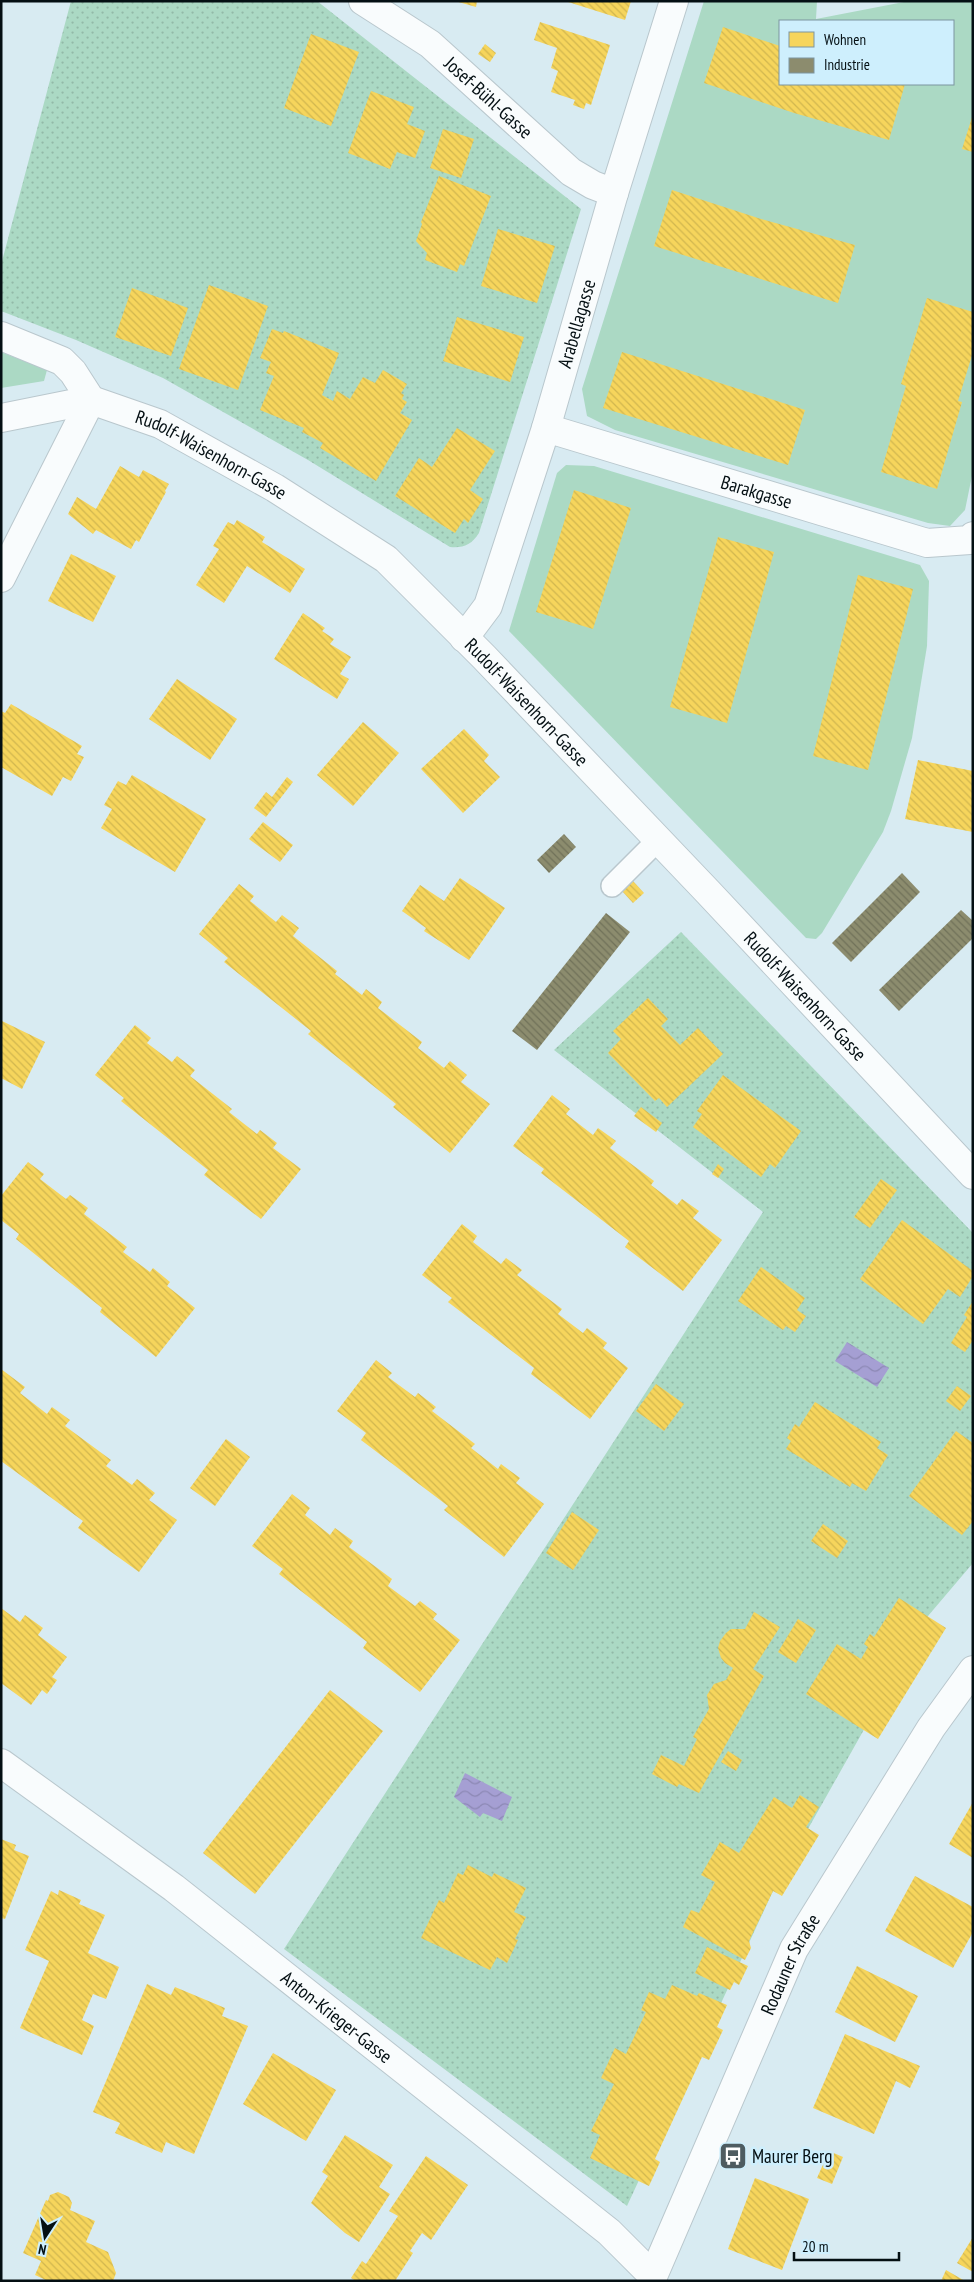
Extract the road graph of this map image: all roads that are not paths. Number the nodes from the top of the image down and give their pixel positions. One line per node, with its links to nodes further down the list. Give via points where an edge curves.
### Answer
1 (363, 1): 3 (street, Josef-Bühl-Gasse, via 430,44 571,172)
2 (674, 1): 3 (street, Arabellagasse)
3 (614, 193): 7 (street, Arabellagasse)
4 (1, 336): 5 (street, via 62,361)
5 (91, 400): 6 (street); 9 (street); 10 (street, Rudolf-Waisenhorn-Gasse, via 160,424 283,493 386,559)
6 (1, 418)
7 (546, 428): 8 (street, Barakgasse, via 927,543); 10 (street, Arabellagasse, via 488,606)
8 (972, 538)
9 (1, 578)
10 (464, 638): 11 (street, Rudolf-Waisenhorn-Gasse)
11 (658, 840): 12 (lane); 13 (street, Rudolf-Waisenhorn-Gasse)
12 (612, 886)
13 (973, 1175)
14 (973, 1670): 16 (street, Rodauner Straße, via 931,1728 794,1949)
15 (1, 1763): 16 (street, Anton-Krieger-Gasse, via 174,1888 609,2232)
16 (655, 2279)

